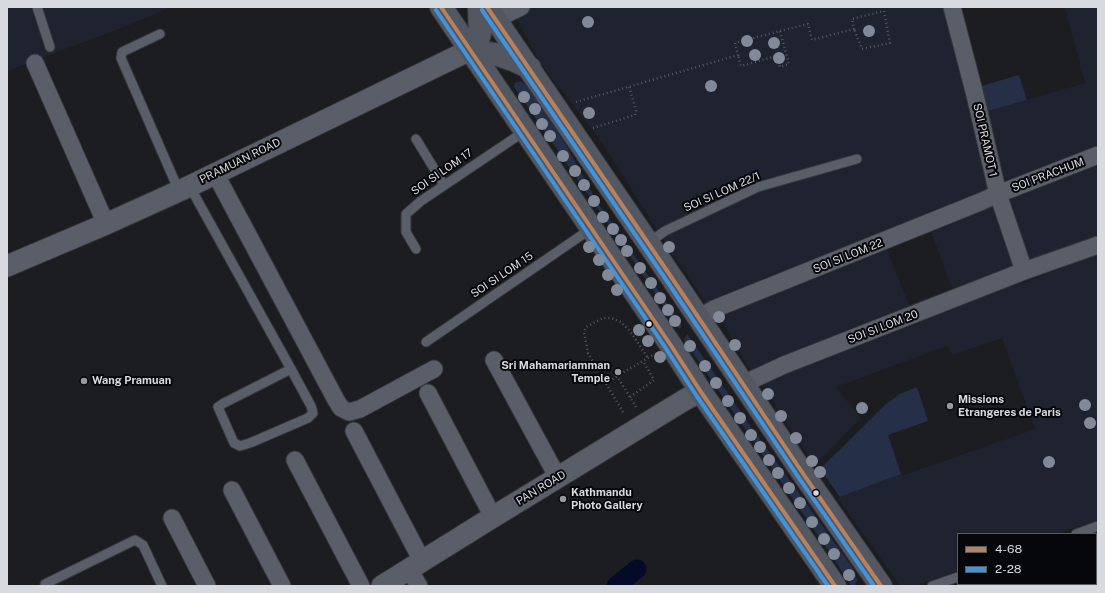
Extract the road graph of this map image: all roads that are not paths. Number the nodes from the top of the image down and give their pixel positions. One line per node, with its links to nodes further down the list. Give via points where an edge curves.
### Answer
1 (37, 7): 7 (lane)
2 (441, 7): 8 (main road)
3 (521, 7): 5 (street)
4 (952, 7): 18 (street, SOI PRAMOT 1)
5 (487, 11): 8 (main road, via 478,45); 10 (main road)
6 (160, 34): 17 (lane, via 122,52 121,58)
7 (50, 46)
8 (470, 50): 10 (main road, via 495,54); 11 (main road); 15 (street, PRAMUAN ROAD)
9 (35, 63): 19 (street)
10 (530, 68): 21 (main road)
11 (525, 131): 16 (lane, SOI SI LOM 17); 20 (main road)
12 (416, 138): 16 (lane)
13 (1098, 155): 18 (street, SOI PRACHUM)
14 (856, 159): 21 (lane, SOI SI LOM 22/1, via 758,187 665,231)
15 (215, 173): 17 (street, PRAMUAN ROAD); 30 (street, via 341,408 349,412 360,409)
16 (444, 185): 23 (lane, SOI SI LOM 17, via 421,200 406,214 406,232)
17 (184, 188): 19 (street, PRAMUAN ROAD); 29 (lane)
18 (998, 194): 25 (street, SOI PRAMOT 1); 26 (street, SOI SI LOM 22, via 714,309)
19 (106, 224): 24 (street, PRAMUAN ROAD)
20 (592, 228): 27 (lane, SOI SI LOM 15); 32 (main road)
21 (648, 242): 26 (main road)
22 (1098, 245): 25 (street, SOI SI LOM 20)
23 (416, 249)
24 (7, 266)
25 (1024, 271): 31 (street, SOI SI LOM 20)
26 (699, 318): 31 (main road)
27 (426, 342)
28 (494, 360): 36 (street)
29 (291, 369): 29 (lane, via 313,413 308,418 250,443 240,446 234,443 218,407)
30 (434, 369)
31 (744, 384): 51 (main road)
32 (701, 392): 36 (street, PAN ROAD); 50 (main road)
33 (428, 393): 38 (street)
34 (354, 431): 42 (street)
35 (295, 460): 48 (street)
36 (558, 478): 38 (street, PAN ROAD)
37 (232, 490): 47 (street)
38 (493, 517): 42 (street, PAN ROAD)
39 (172, 518): 46 (street)
40 (1098, 526): 41 (lane)
41 (1079, 533)
42 (417, 572): 49 (street, PAN ROAD)
43 (957, 577): 52 (lane)
44 (45, 586): 45 (lane, via 135,540 143,545)
45 (162, 586)
46 (207, 586)
47 (282, 586)
48 (361, 586)
49 (382, 586)
50 (835, 586)
51 (881, 586)
52 (932, 586)

